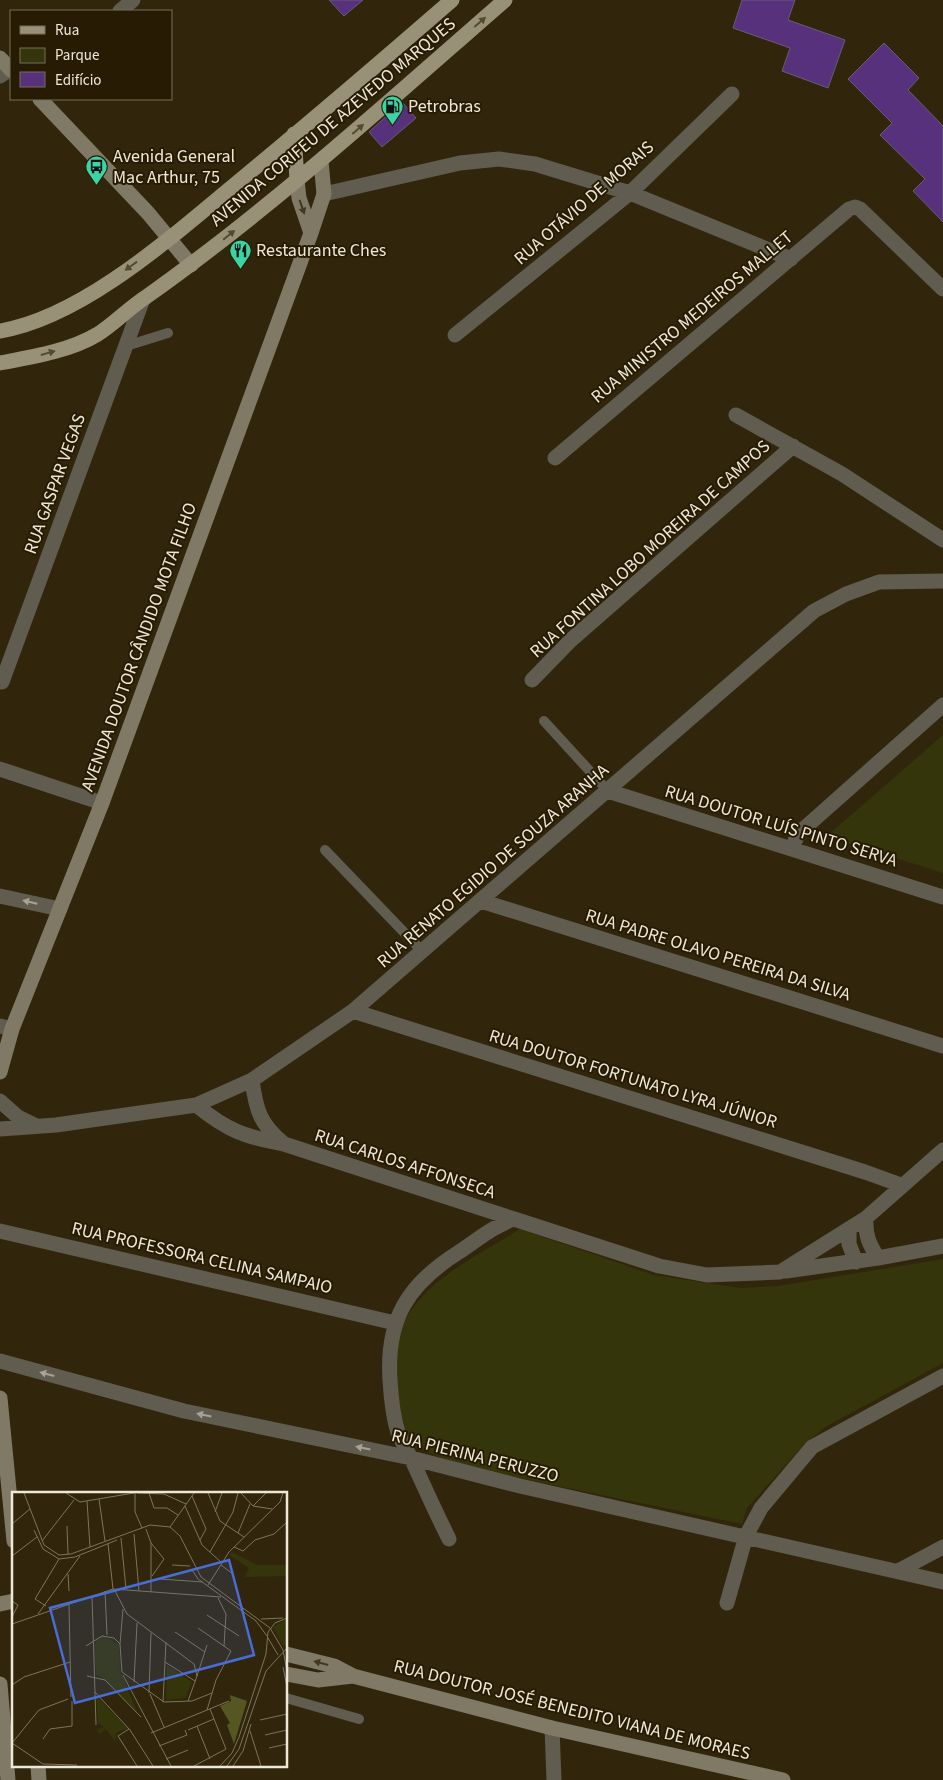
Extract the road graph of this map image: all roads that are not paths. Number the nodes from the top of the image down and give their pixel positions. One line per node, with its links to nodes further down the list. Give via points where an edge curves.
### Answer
1 (133, 0): 4 (street)
2 (452, 0): 9 (main road, AVENIDA CORIFEU DE AZEVEDO MARQUES)
3 (505, 0): 10 (main road, AVENIDA CORIFEU DE AZEVEDO MARQUES, one-way to 3)
4 (121, 10)
5 (0, 58): 6 (main road)
6 (10, 69)
7 (732, 94): 12 (street, RUA OTÁVIO DE MORAIS)
8 (41, 100): 15 (main road, via 95,154)
9 (294, 134): 11 (main road); 15 (main road, AVENIDA CORIFEU DE AZEVEDO MARQUES)
10 (321, 161): 11 (main road, AVENIDA CORIFEU DE AZEVEDO MARQUES); 13 (main road, AVENIDA DOUTOR CÂNDIDO MOTA FILHO)
11 (297, 180): 14 (main road, one-way to 14, via 299,198); 17 (main road, AVENIDA CORIFEU DE AZEVEDO MARQUES, one-way to 11)
12 (630, 193): 13 (street, via 535,164 499,159 460,163); 16 (street); 22 (street, RUA OTÁVIO DE MORAIS)
13 (324, 194): 14 (main road, AVENIDA DOUTOR CÂNDIDO MOTA FILHO)
14 (311, 233): 36 (main road, AVENIDA DOUTOR CÂNDIDO MOTA FILHO)
15 (170, 238): 17 (main road); 20 (main road, AVENIDA CORIFEU DE AZEVEDO MARQUES, one-way to 20, via 86,298 24,327)
16 (791, 259): 18 (street, RUA MINISTRO MEDEIROS MALLET, via 848,208 855,207); 27 (street, RUA MINISTRO MEDEIROS MALLET)
17 (191, 265): 19 (main road, AVENIDA CORIFEU DE AZEVEDO MARQUES)
18 (943, 289)
19 (143, 299): 23 (street, RUA GASPAR VEGAS); 24 (main road, AVENIDA CORIFEU DE AZEVEDO MARQUES, one-way to 19, via 57,350 97,334)
20 (0, 331)
21 (168, 333): 23 (lane)
22 (455, 335)
23 (126, 346): 31 (street, RUA GASPAR VEGAS)
24 (0, 363)
25 (736, 415): 26 (street)
26 (793, 446): 28 (street); 30 (street, RUA FONTINA LOBO MOREIRA DE CAMPOS, via 570,640)
27 (555, 458)
28 (943, 540)
29 (943, 581): 35 (street, RUA RENATO EGIDIO DE SOUZA ARANHA, via 879,582 814,611)
30 (532, 680)
31 (2, 682)
32 (943, 705): 37 (street, via 799,833)
33 (544, 721): 35 (lane)
34 (0, 769): 36 (street)
35 (608, 791): 37 (street, RUA DOUTOR LUÍS PINTO SERVA); 41 (street, RUA RENATO EGIDIO DE SOUZA ARANHA)
36 (102, 803): 42 (main road, AVENIDA DOUTOR CÂNDIDO MOTA FILHO)
37 (791, 849): 40 (street, RUA DOUTOR LUÍS PINTO SERVA)
38 (325, 850): 43 (lane)
39 (0, 896): 42 (street, one-way to 39)
40 (943, 897)
41 (481, 901): 43 (street, RUA RENATO EGIDIO DE SOUZA ARANHA); 46 (street, RUA PADRE OLAVO PEREIRA DA SILVA)
42 (60, 909): 45 (main road, AVENIDA DOUTOR CÂNDIDO MOTA FILHO)
43 (422, 951): 44 (street, RUA RENATO EGIDIO DE SOUZA ARANHA)
44 (352, 1012): 48 (street, RUA RENATO EGIDIO DE SOUZA ARANHA); 55 (street, RUA DOUTOR FORTUNATO LYRA JÚNIOR)
45 (6, 1027): 47 (main road, AVENIDA DOUTOR CÂNDIDO MOTA FILHO)
46 (943, 1046)
47 (0, 1072)
48 (252, 1080): 50 (street, RUA RENATO EGIDIO DE SOUZA ARANHA); 53 (street, RUA CARLOS AFFONSECA, via 258,1114 269,1131)
49 (0, 1101): 51 (street, via 18,1117)
50 (196, 1106): 51 (street, RUA RENATO EGIDIO DE SOUZA ARANHA); 53 (street, RUA CARLOS AFFONSECA, via 228,1129 248,1137)
51 (37, 1127): 52 (street, RUA RENATO EGIDIO DE SOUZA ARANHA)
52 (0, 1129)
53 (284, 1144): 57 (street, RUA CARLOS AFFONSECA)
54 (943, 1150): 55 (street)
55 (901, 1185): 56 (street)
56 (866, 1218): 58 (street); 61 (street, via 868,1243)
57 (514, 1219): 63 (street, via 678,1270 707,1275); 64 (street, via 438,1265 406,1300)
58 (848, 1230): 62 (street); 63 (street)
59 (0, 1231): 64 (street, RUA PROFESSORA CELINA SAMPAIO)
60 (943, 1246): 61 (street)
61 (878, 1258): 62 (street)
62 (856, 1262): 63 (street)
63 (780, 1272)
64 (395, 1323): 68 (street, via 390,1344 391,1398 399,1433)
65 (0, 1361): 68 (street, RUA PIERINA PERUZZO, one-way to 65, via 184,1411)
66 (943, 1376): 70 (street, via 812,1447 761,1508)
67 (0, 1398): 69 (main road)
68 (411, 1458): 70 (street, RUA PIERINA PERUZZO, via 520,1486); 71 (street)
69 (12, 1521)
70 (746, 1536): 73 (street, RUA PIERINA PERUZZO); 75 (street)
71 (449, 1539)
72 (943, 1547): 73 (street)
73 (898, 1571): 74 (street, RUA PIERINA PERUZZO)
74 (943, 1582)
75 (727, 1603)
76 (288, 1654): 78 (main road, RUA DOUTOR JOSÉ BENEDITO VIANA DE MORAES, one-way to 76, via 334,1666)
77 (288, 1674): 78 (main road, RUA DOUTOR JOSÉ BENEDITO VIANA DE MORAES, via 318,1680)
78 (353, 1676): 82 (main road, RUA DOUTOR JOSÉ BENEDITO VIANA DE MORAES)
79 (0, 1685): 83 (main road)
80 (288, 1699): 81 (lane)
81 (359, 1719)
82 (552, 1728): 84 (street); 85 (main road, RUA DOUTOR JOSÉ BENEDITO VIANA DE MORAES)
83 (8, 1780)
84 (554, 1780)
85 (783, 1780)

